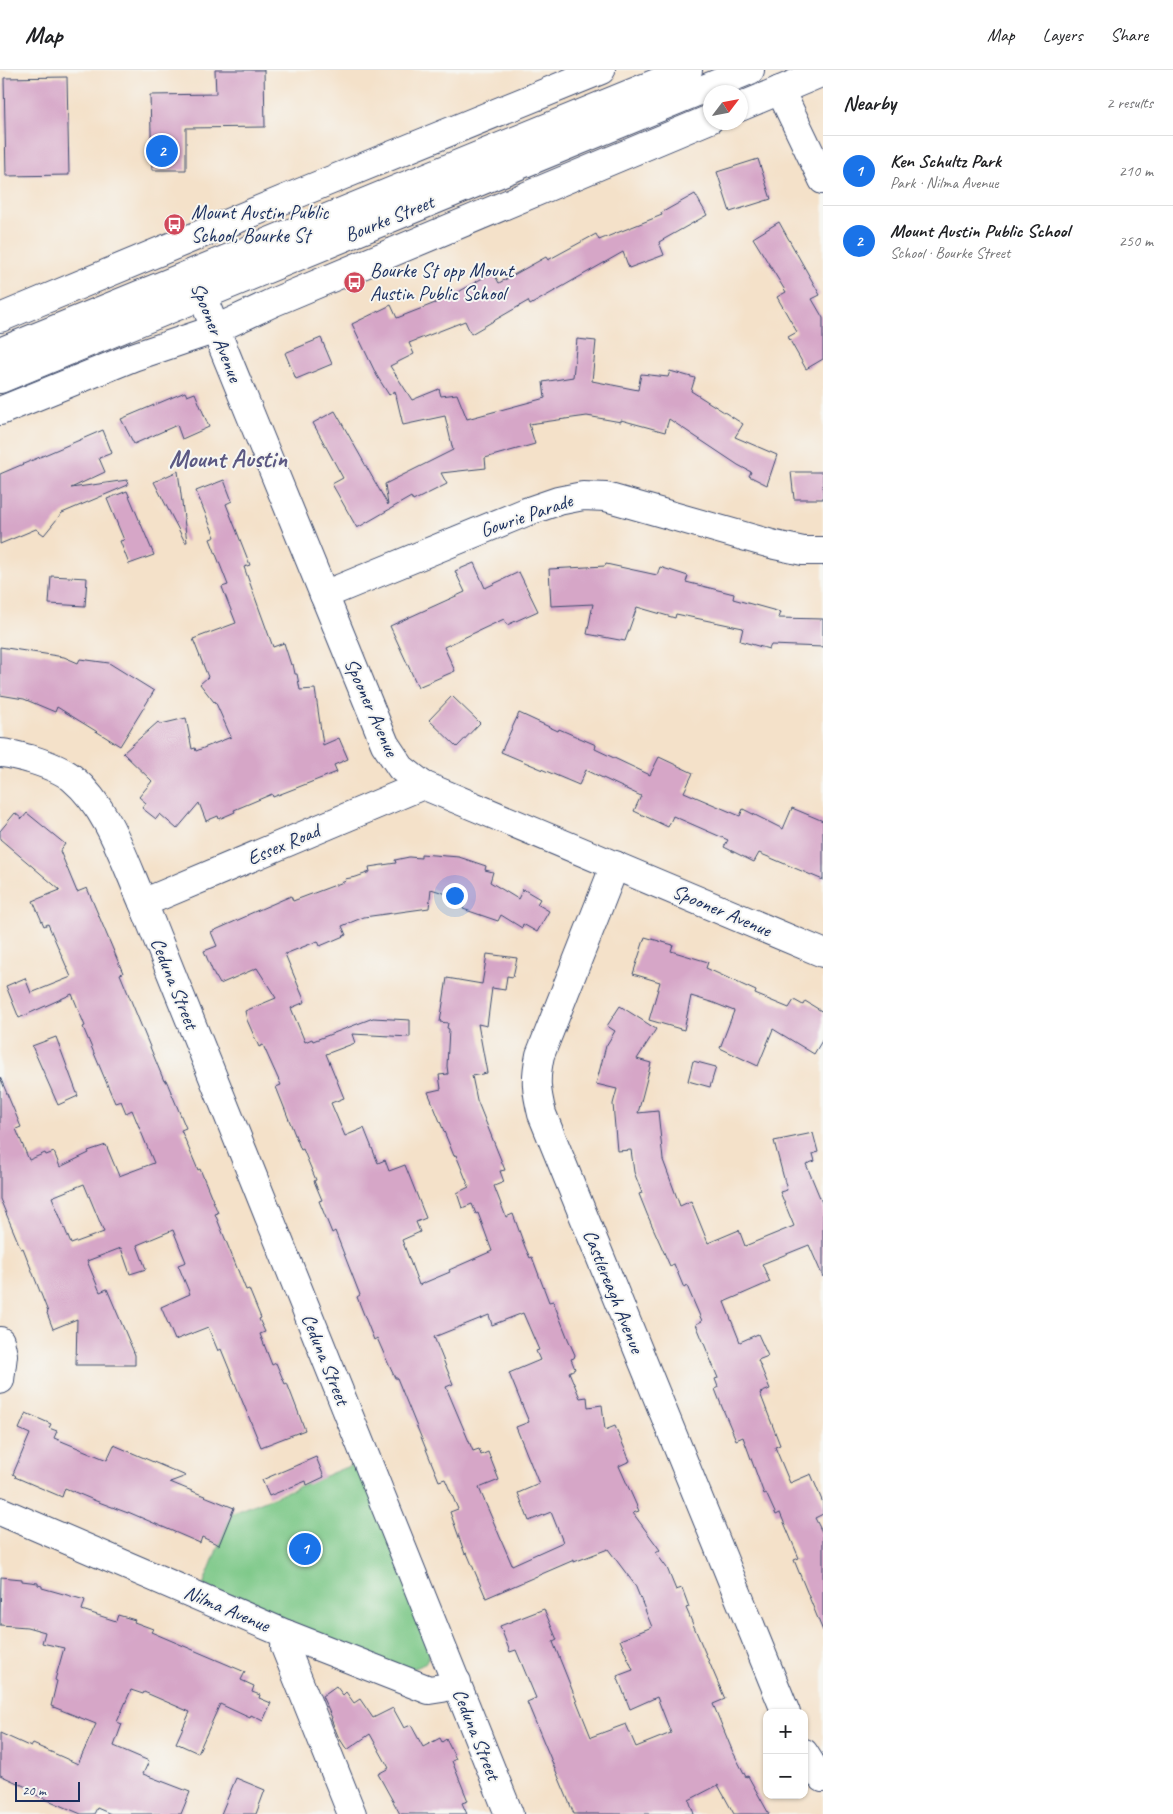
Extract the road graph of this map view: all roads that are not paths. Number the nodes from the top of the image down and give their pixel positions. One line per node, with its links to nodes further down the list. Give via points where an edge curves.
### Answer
1 (600, 70): 10 (street)
2 (688, 70): 9 (street, Bourke Street)
3 (750, 70): 9 (street, Bourke Street, via 291,258)
4 (823, 72): 5 (street)
5 (780, 90): 6 (street); 8 (street)
6 (748, 103)
7 (703, 122): 11 (street, Bourke Street)
8 (823, 180)
9 (198, 285): 11 (street, Spooner Avenue); 12 (street, Bourke Street); 13 (street, Bourke Street)
10 (1, 314)
11 (216, 329): 14 (street, Bourke Street, via 133,357); 16 (street, Spooner Avenue)
12 (0, 352)
13 (0, 379)
14 (0, 411)
15 (823, 551): 16 (street, Gowrie Parade, via 775,545 633,503 583,496 526,512)
16 (324, 595): 18 (street, Spooner Avenue, via 385,744 401,768)
17 (0, 754): 20 (street, Ceduna Street, via 8,753 40,762 71,777 95,803 112,832)
18 (423, 785): 19 (street, Spooner Avenue); 20 (street, Essex Road)
19 (615, 865): 21 (street, Spooner Avenue); 27 (street, Castlereagh Avenue, via 540,1055 537,1093 542,1114)
20 (143, 903): 26 (street, Ceduna Street)
21 (823, 953)
22 (0, 1341): 23 (street, via 3,1355)
23 (0, 1380)
24 (0, 1511): 25 (street, Nilma Avenue)
25 (286, 1634): 26 (street, Nilma Avenue, via 429,1690); 30 (street, via 285,1647)
26 (457, 1682): 31 (street, Ceduna Street)
27 (784, 1709)
28 (805, 1754): 29 (street)
29 (823, 1778)
30 (352, 1814)
31 (509, 1814)

